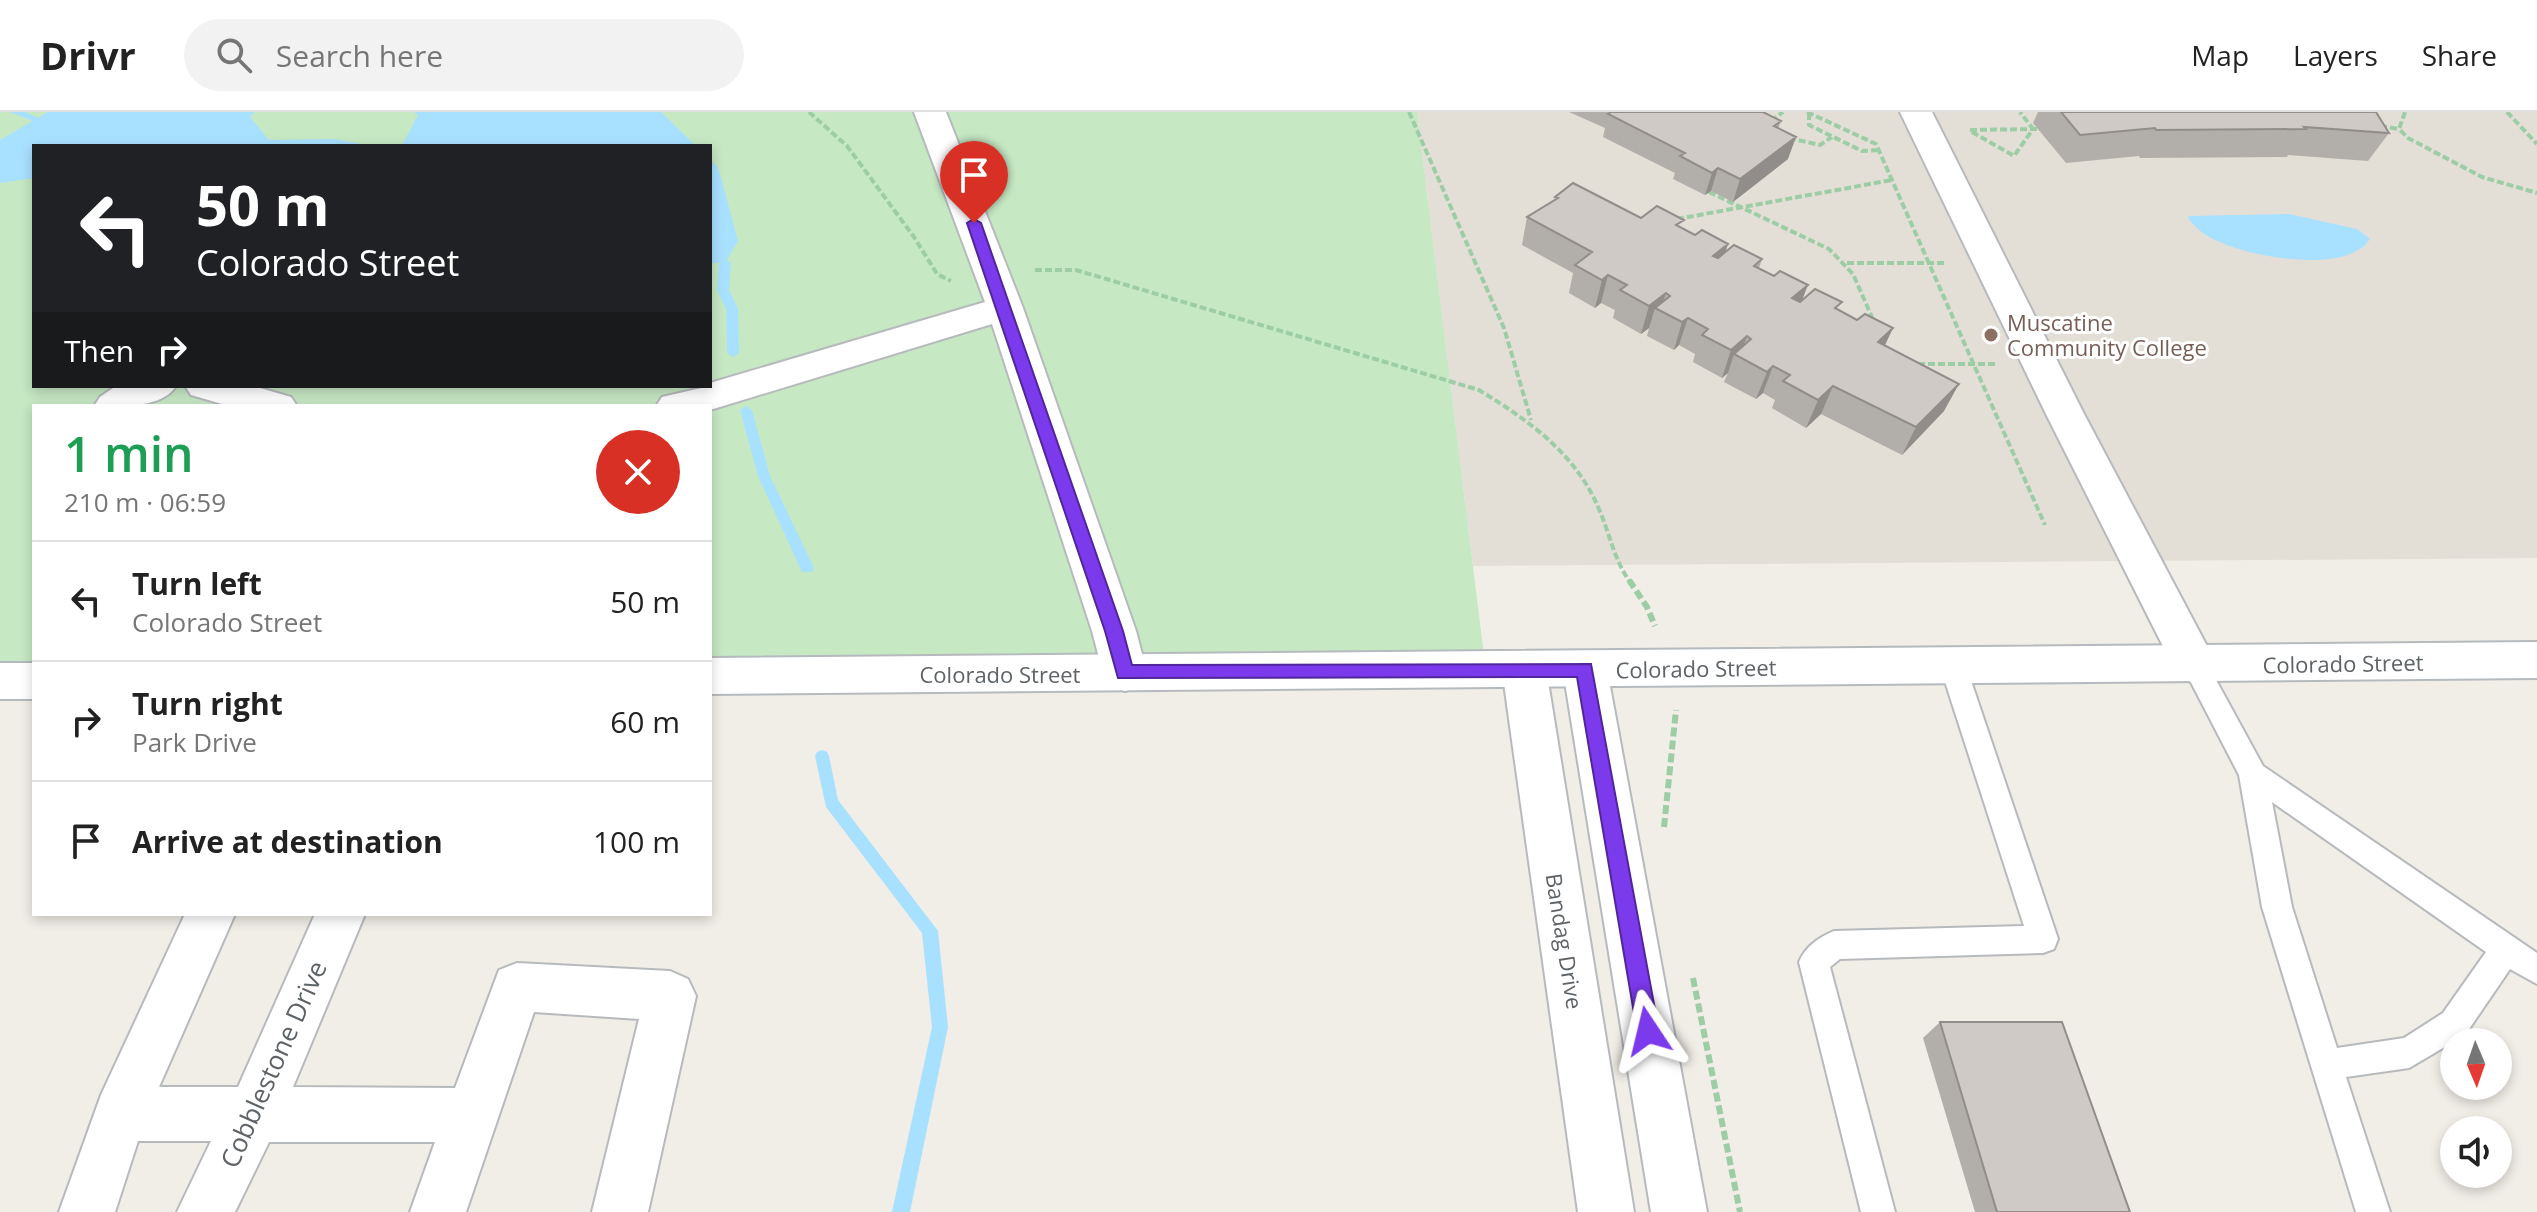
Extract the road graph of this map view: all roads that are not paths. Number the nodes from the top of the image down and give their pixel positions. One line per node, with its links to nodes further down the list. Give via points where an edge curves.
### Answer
1 (930, 112): 3 (street)
2 (1916, 112): 10 (street)
3 (1000, 294): 8 (street, via 789,375); 14 (street)
4 (149, 388): 6 (street)
5 (211, 388): 7 (street)
6 (116, 404)
7 (271, 404)
8 (682, 404)
9 (2537, 660): 10 (street, Colorado Street)
10 (2195, 665): 11 (street, Colorado Street); 18 (lane)
11 (1953, 666): 13 (street, Colorado Street); 33 (lane, via 2043,939 1834,945 1814,962)
12 (1524, 669): 13 (street, Colorado Street); 14 (street, Colorado Street); 31 (street, Bandag Drive)
13 (1585, 670): 32 (street)
14 (1125, 673): 15 (street, Colorado Street)
15 (712, 676)
16 (0, 681): 17 (street)
17 (32, 681)
18 (2253, 774): 21 (lane); 23 (lane, via 2277,907)
19 (209, 916): 25 (street)
20 (339, 916): 24 (street, Cobblestone Drive)
21 (2506, 949): 22 (lane); 23 (lane, via 2454,1024 2409,1053)
22 (2537, 970)
23 (2326, 1065): 34 (lane)
24 (255, 1112): 25 (street); 26 (street); 28 (street, Cobblestone Drive)
25 (120, 1114): 27 (street)
26 (472, 1115): 29 (street); 30 (street, via 517,987 670,996)
27 (87, 1212)
28 (205, 1212)
29 (438, 1212)
30 (620, 1212)
31 (1606, 1212)
32 (1679, 1212)
33 (1878, 1212)
34 (2373, 1212)

